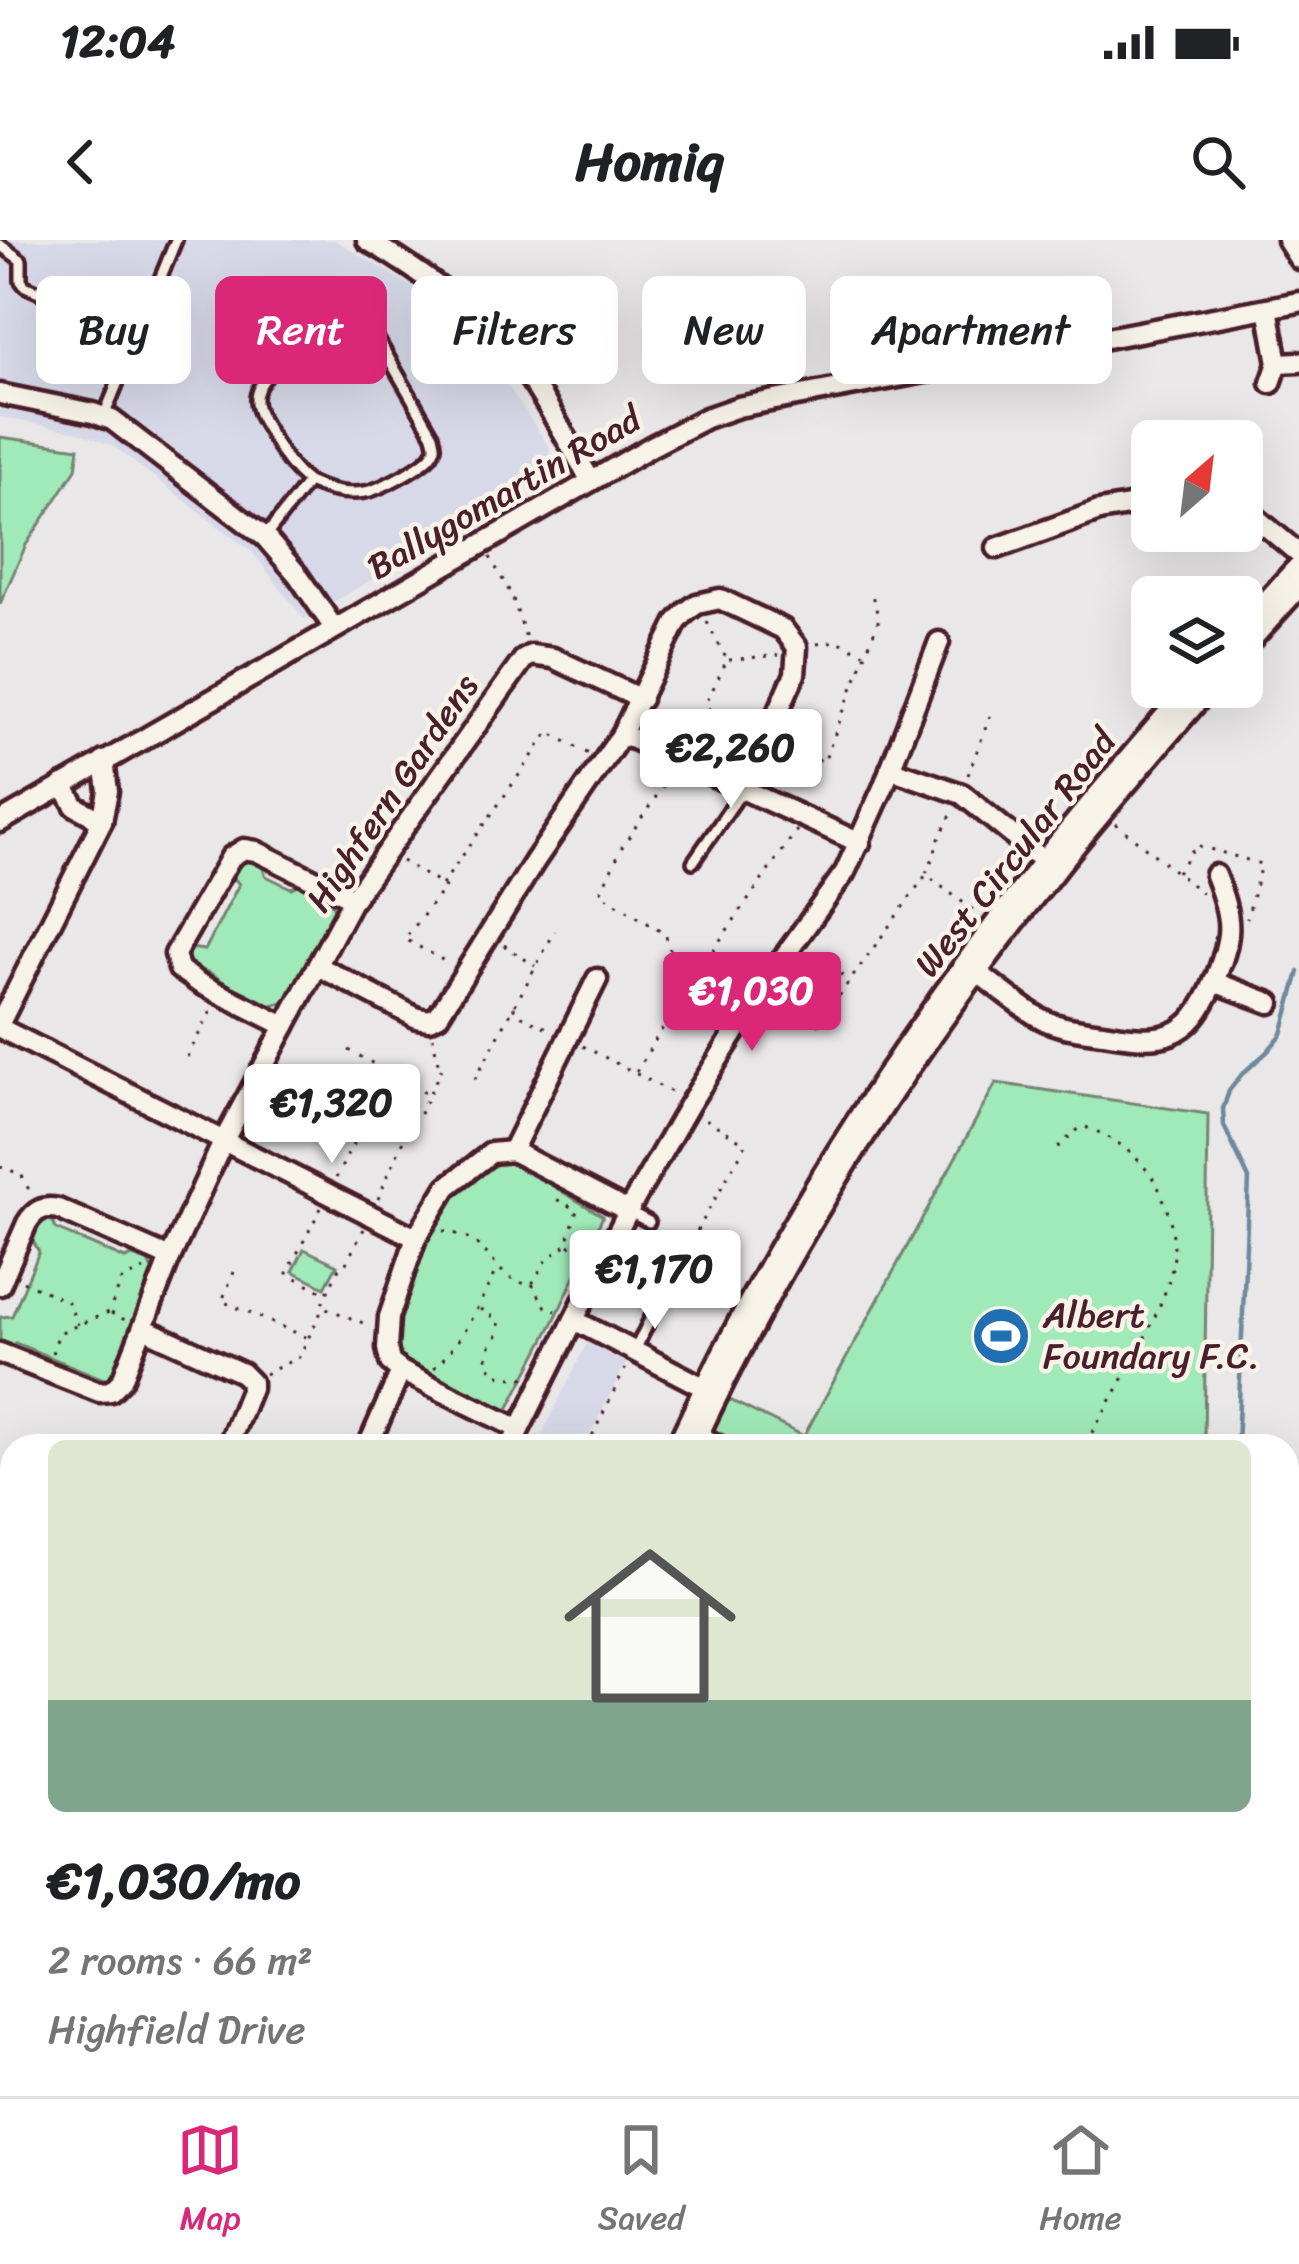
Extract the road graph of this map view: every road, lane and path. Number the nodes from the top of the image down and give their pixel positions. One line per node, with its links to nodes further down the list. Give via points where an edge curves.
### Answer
1 (176, 240): 6 (lane)
2 (367, 240): 16 (street, via 446,294 512,355)
3 (1287, 240): 5 (street)
4 (0, 245): 7 (lane, via 21,260 21,281)
5 (1299, 260)
6 (160, 276)
7 (36, 291)
8 (1299, 302): 9 (street, Ballygomartin Road)
9 (1268, 308): 11 (street); 16 (street, Ballygomartin Road, via 738,407)
10 (1299, 362): 11 (street)
11 (1278, 363): 12 (street)
12 (1271, 383)
13 (116, 384): 15 (lane)
14 (0, 394): 15 (street)
15 (104, 416): 20 (street)
16 (591, 481): 28 (street, Ballygomartin Road)
17 (308, 482): 17 (lane, via 283,455 256,395 273,369 353,317 373,331 436,445 425,461 376,490 344,493); 20 (lane)
18 (1131, 506): 21 (street)
19 (1263, 524): 22 (street)
20 (265, 538): 28 (street)
21 (997, 548)
22 (1299, 554)
23 (492, 560): 29 (path)
24 (1299, 576): 27 (highway)
25 (872, 596): 32 (path, via 879,619)
26 (697, 604): 31 (street, via 720,599 783,628); 33 (path); 34 (street, via 677,622)
27 (1263, 616)
28 (334, 628): 40 (street, Ballygomartin Road)
29 (526, 638)
30 (939, 642): 41 (street)
31 (797, 650): 32 (path, via 837,641); 33 (path); 37 (street, via 795,674)
32 (865, 652): 37 (path, via 824,762)
33 (728, 660): 42 (path, via 706,703)
34 (641, 698): 36 (street); 49 (street, Highfern Gardens, via 531,655)
35 (1182, 708): 44 (highway, West Circular Road)
36 (622, 734): 39 (street); 63 (street)
37 (767, 736): 42 (street)
38 (592, 755): 53 (path, via 548,732)
39 (680, 759): 42 (street); 65 (path, via 600,893 665,934 677,970)
40 (104, 761): 43 (street, Ballygomartin Road); 46 (street)
41 (890, 769): 48 (street); 52 (street, via 962,794)
42 (746, 784): 45 (street); 50 (lane)
43 (63, 785): 46 (street, via 75,806); 47 (street, Ballygomartin Road)
44 (1096, 808): 52 (highway, West Circular Road); 54 (path)
45 (804, 818): 48 (street); 65 (path)
46 (102, 821): 73 (street)
47 (0, 822)
48 (860, 843): 83 (street)
49 (387, 852): 53 (path); 55 (street, Highfern Gardens)
50 (693, 862)
51 (1223, 862): 67 (street, via 1230,936)
52 (1049, 866): 56 (highway, West Circular Road)
53 (442, 885): 63 (path, via 405,939)
54 (1205, 896)
55 (353, 899): 60 (street, Highfern Gardens); 68 (street, via 256,850 231,857 175,954 178,969)
56 (1000, 930): 62 (highway, West Circular Road); 66 (path, via 926,874)
57 (555, 932): 61 (path)
58 (513, 950): 61 (path)
59 (822, 962): 66 (path)
60 (318, 966): 71 (street); 74 (street, Highfern Gardens)
61 (535, 966): 70 (path)
62 (972, 968): 67 (street, via 1040,1018 1142,1040 1181,1031); 121 (highway, West Circular Road, via 845,1153)
63 (465, 973): 71 (street)
64 (597, 979): 76 (street)
65 (692, 981): 79 (path)
66 (850, 981): 72 (path)
67 (1214, 982): 69 (street)
68 (220, 994): 74 (street); 78 (path)
69 (1270, 1003)
70 (513, 1006): 75 (path); 80 (path)
71 (429, 1020): 81 (path, via 443,1065)
72 (818, 1025)
73 (0, 1026): 86 (street)
74 (285, 1026): 86 (street, Highfern Gardens)
75 (547, 1029)
76 (567, 1039): 79 (path); 88 (street)
77 (349, 1050): 81 (path)
78 (188, 1057)
79 (635, 1073): 83 (path)
80 (475, 1079)
81 (429, 1095): 94 (path)
82 (376, 1102): 84 (path)
83 (689, 1105): 93 (street); 97 (path, via 746,1144)
84 (366, 1118): 85 (path); 91 (path)
85 (393, 1132)
86 (223, 1142): 91 (street); 100 (street, Highfern Gardens)
87 (1058, 1147): 128 (path, via 1082,1126 1102,1132 1150,1172 1169,1210 1174,1256 1161,1300)
88 (512, 1151): 90 (street); 96 (street, via 491,1153 447,1187)
89 (0, 1167): 92 (path, via 21,1174)
90 (566, 1179): 93 (street); 98 (path, via 556,1199 577,1210)
91 (328, 1194): 94 (street); 105 (path, via 287,1274)
92 (39, 1210): 100 (street, via 58,1209); 103 (street)
93 (628, 1211): 95 (lane); 109 (street)
94 (371, 1215): 96 (street); 105 (path)
95 (649, 1222)
96 (420, 1232): 101 (path, via 470,1239); 112 (street)
97 (688, 1241): 114 (lane)
98 (567, 1244): 99 (path); 104 (path)
99 (581, 1254)
100 (170, 1258): 110 (path, via 122,1280 109,1312); 111 (street, Highfern Gardens)
101 (497, 1269): 104 (path); 108 (path)
102 (234, 1272): 113 (path, via 222,1300)
103 (3, 1279): 110 (path, via 68,1302)
104 (532, 1285): 107 (path)
105 (327, 1293): 106 (path)
106 (324, 1306): 112 (path); 113 (path)
107 (546, 1306)
108 (478, 1308): 118 (path, via 501,1328 487,1365 501,1376); 119 (path)
109 (574, 1319): 114 (street); 125 (street)
110 (78, 1325): 117 (path, via 59,1333)
111 (143, 1328): 117 (street, Highfern Gardens, via 111,1390); 120 (street)
112 (388, 1328): 116 (street, via 390,1362)
113 (308, 1338): 120 (path, via 299,1357)
114 (634, 1352): 121 (street); 126 (path)
115 (0, 1353): 117 (street, Highfern Gardens)
116 (401, 1371): 119 (street); 123 (street)
117 (45, 1372)
118 (523, 1376)
119 (421, 1380): 124 (street)
120 (251, 1382): 122 (street)
121 (711, 1391): 127 (highway, West Circular Road)
122 (233, 1434)
123 (373, 1434)
124 (510, 1434)
125 (516, 1434)
126 (593, 1434)
127 (690, 1434)
128 (1091, 1434)

